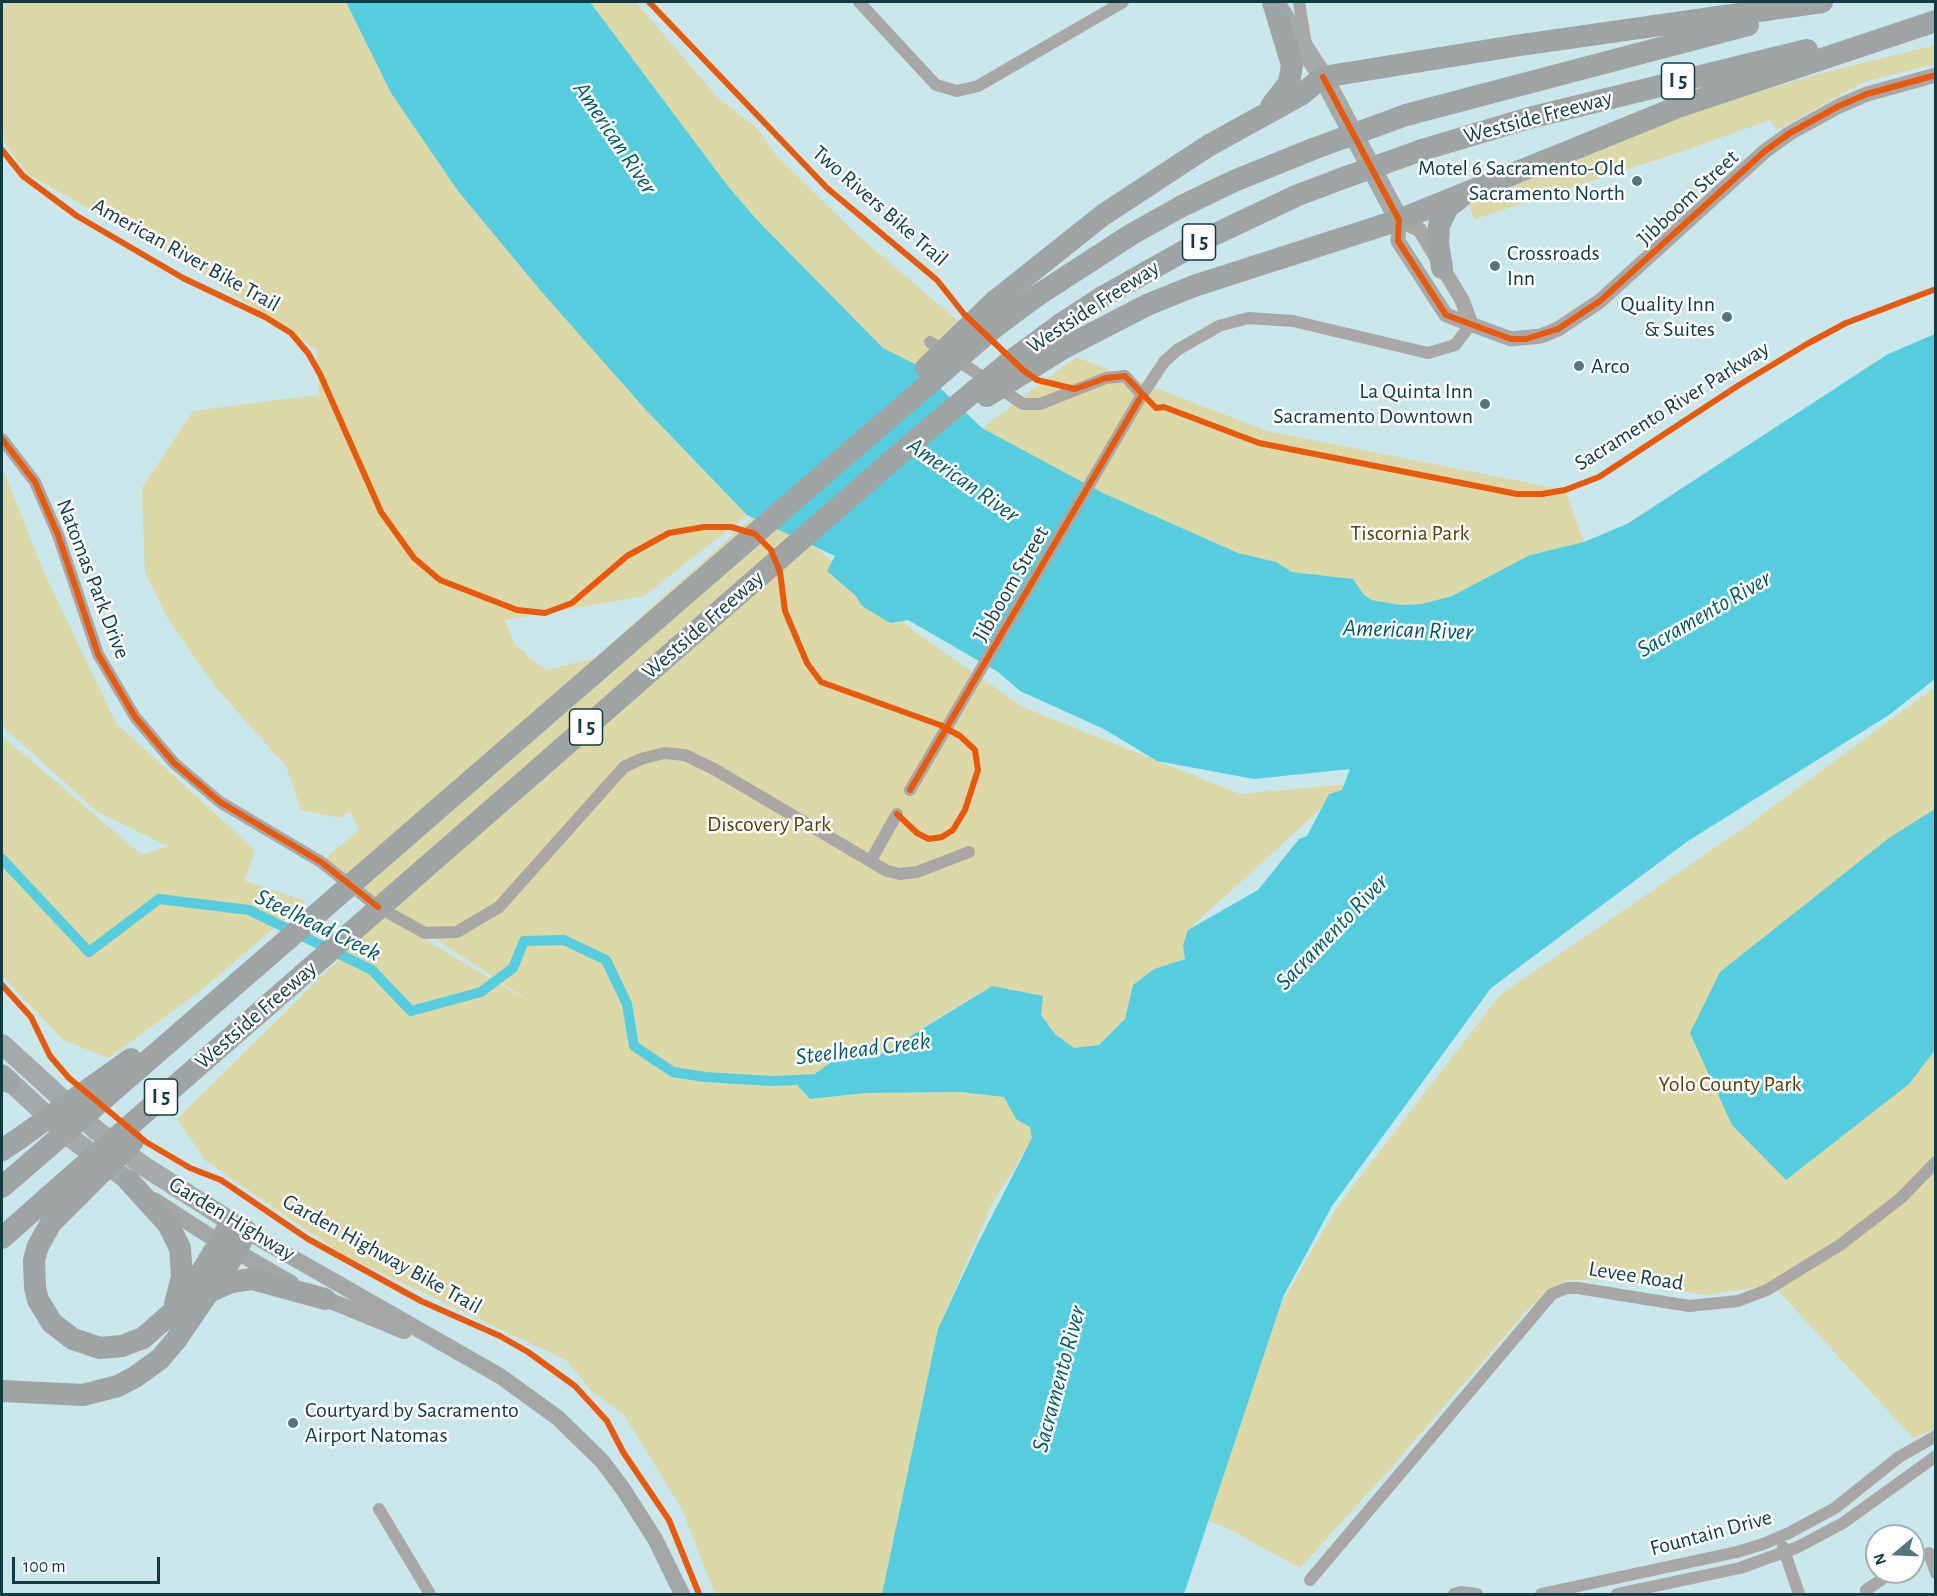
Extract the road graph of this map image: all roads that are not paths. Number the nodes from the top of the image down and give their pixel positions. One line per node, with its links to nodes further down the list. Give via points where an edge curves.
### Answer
1 (859, 2): 2 (street, via 936,85 957,91 978,86)
2 (1123, 2)
3 (1274, 2): 8 (main road); 11 (highway, via 1292,65 1284,91)
4 (1299, 2): 8 (street)
5 (1822, 2): 10 (highway)
6 (1840, 2): 20 (highway, Westside Freeway / I 5, bridge, via 1406,115 1234,181 1132,234 1038,295 986,334)
7 (1935, 20): 12 (highway, via 1678,107); 19 (highway, Westside Freeway / I 5, bridge, via 1529,118 1422,150 1298,195 1207,238 1061,324)
8 (1308, 52): 10 (main road)
9 (1935, 75): 15 (street, Jibboom Street, via 1867,94 1776,143 1608,294 1558,329 1526,339 1511,339)
10 (1323, 77): 11 (highway, via 1302,94); 13 (main road)
11 (1266, 111): 20 (highway, bridge, via 1103,214 995,301)
12 (1472, 189): 13 (highway); 14 (highway, via 1448,207 1439,225)
13 (1399, 220): 14 (street, via 1420,230); 15 (street, via 1398,241 1426,287 1446,315); 19 (highway, bridge, via 1194,286 1115,320)
14 (1442, 268): 15 (street, via 1462,300)
15 (1471, 324): 17 (street, Jibboom Street, via 1455,345 1428,353 1293,321 1258,318 1232,322 1177,350)
16 (930, 342): 17 (street, via 1015,400 1030,406 1116,377 1122,383 1131,383)
17 (1142, 395): 21 (street, Jibboom Street)
18 (2, 439): 24 (street, Natomas Park Drive, via 35,482 58,535 98,654 143,727 174,763 220,802 321,862 378,908 425,933 457,932 499,907 624,767 664,753 685,755 714,769)
19 (912, 443): 32 (highway, Westside Freeway / I 5, bridge, via 260,1012)
20 (809, 487): 25 (highway, Westside Freeway / I 5, bridge)
21 (910, 790)
22 (897, 814): 24 (street)
23 (969, 852): 24 (street, Natomas Park Drive, via 917,872 900,874)
24 (871, 860)
25 (214, 1003): 28 (highway, bridge); 31 (highway, Westside Freeway / I 5, bridge)
26 (2, 1044): 33 (main road, Garden Highway, via 96,1130 142,1165)
27 (4, 1078): 30 (main road, Garden Highway, via 71,1138)
28 (9, 1145)
29 (1935, 1162): 48 (street, Levee Road, via 1901,1198 1840,1245 1767,1290 1738,1301 1689,1306 1578,1288 1552,1294)
30 (129, 1181): 35 (main road, Garden Highway); 38 (highway, via 168,1224 180,1248 180,1291)
31 (2, 1187)
32 (72, 1189): 34 (highway, Westside Freeway / I 5); 38 (highway, via 38,1246 33,1274 38,1300 52,1323 73,1339 100,1348 130,1344)
33 (239, 1227): 35 (highway); 39 (main road, Garden Highway)
34 (2, 1238)
35 (228, 1247): 36 (highway); 37 (main road, Garden Highway); 38 (highway, via 183,1303)
36 (209, 1292): 37 (highway, via 231,1282 252,1280); 40 (highway, via 160,1359 118,1386 65,1396)
37 (324, 1299): 39 (main road, Garden Highway)
38 (162, 1322)
39 (466, 1356): 50 (main road, Garden Highway, via 536,1400 602,1461 655,1539)
40 (2, 1391)
41 (1935, 1436): 44 (street, Fountain Drive, via 1899,1457 1835,1508)
42 (1935, 1456): 45 (street, Fountain Drive, via 1843,1522)
43 (379, 1509): 49 (street)
44 (1779, 1537): 45 (street); 53 (street, Fountain Drive, via 1737,1552)
45 (1785, 1553): 54 (street, Fountain Drive, via 1740,1568); 55 (street)
46 (1925, 1554): 47 (street, via 1929,1553)
47 (1935, 1573)
48 (1310, 1581)
49 (430, 1594)
50 (682, 1594)
51 (1454, 1594): 52 (street)
52 (1477, 1594)
53 (1541, 1594)
54 (1617, 1594)
55 (1799, 1594)

